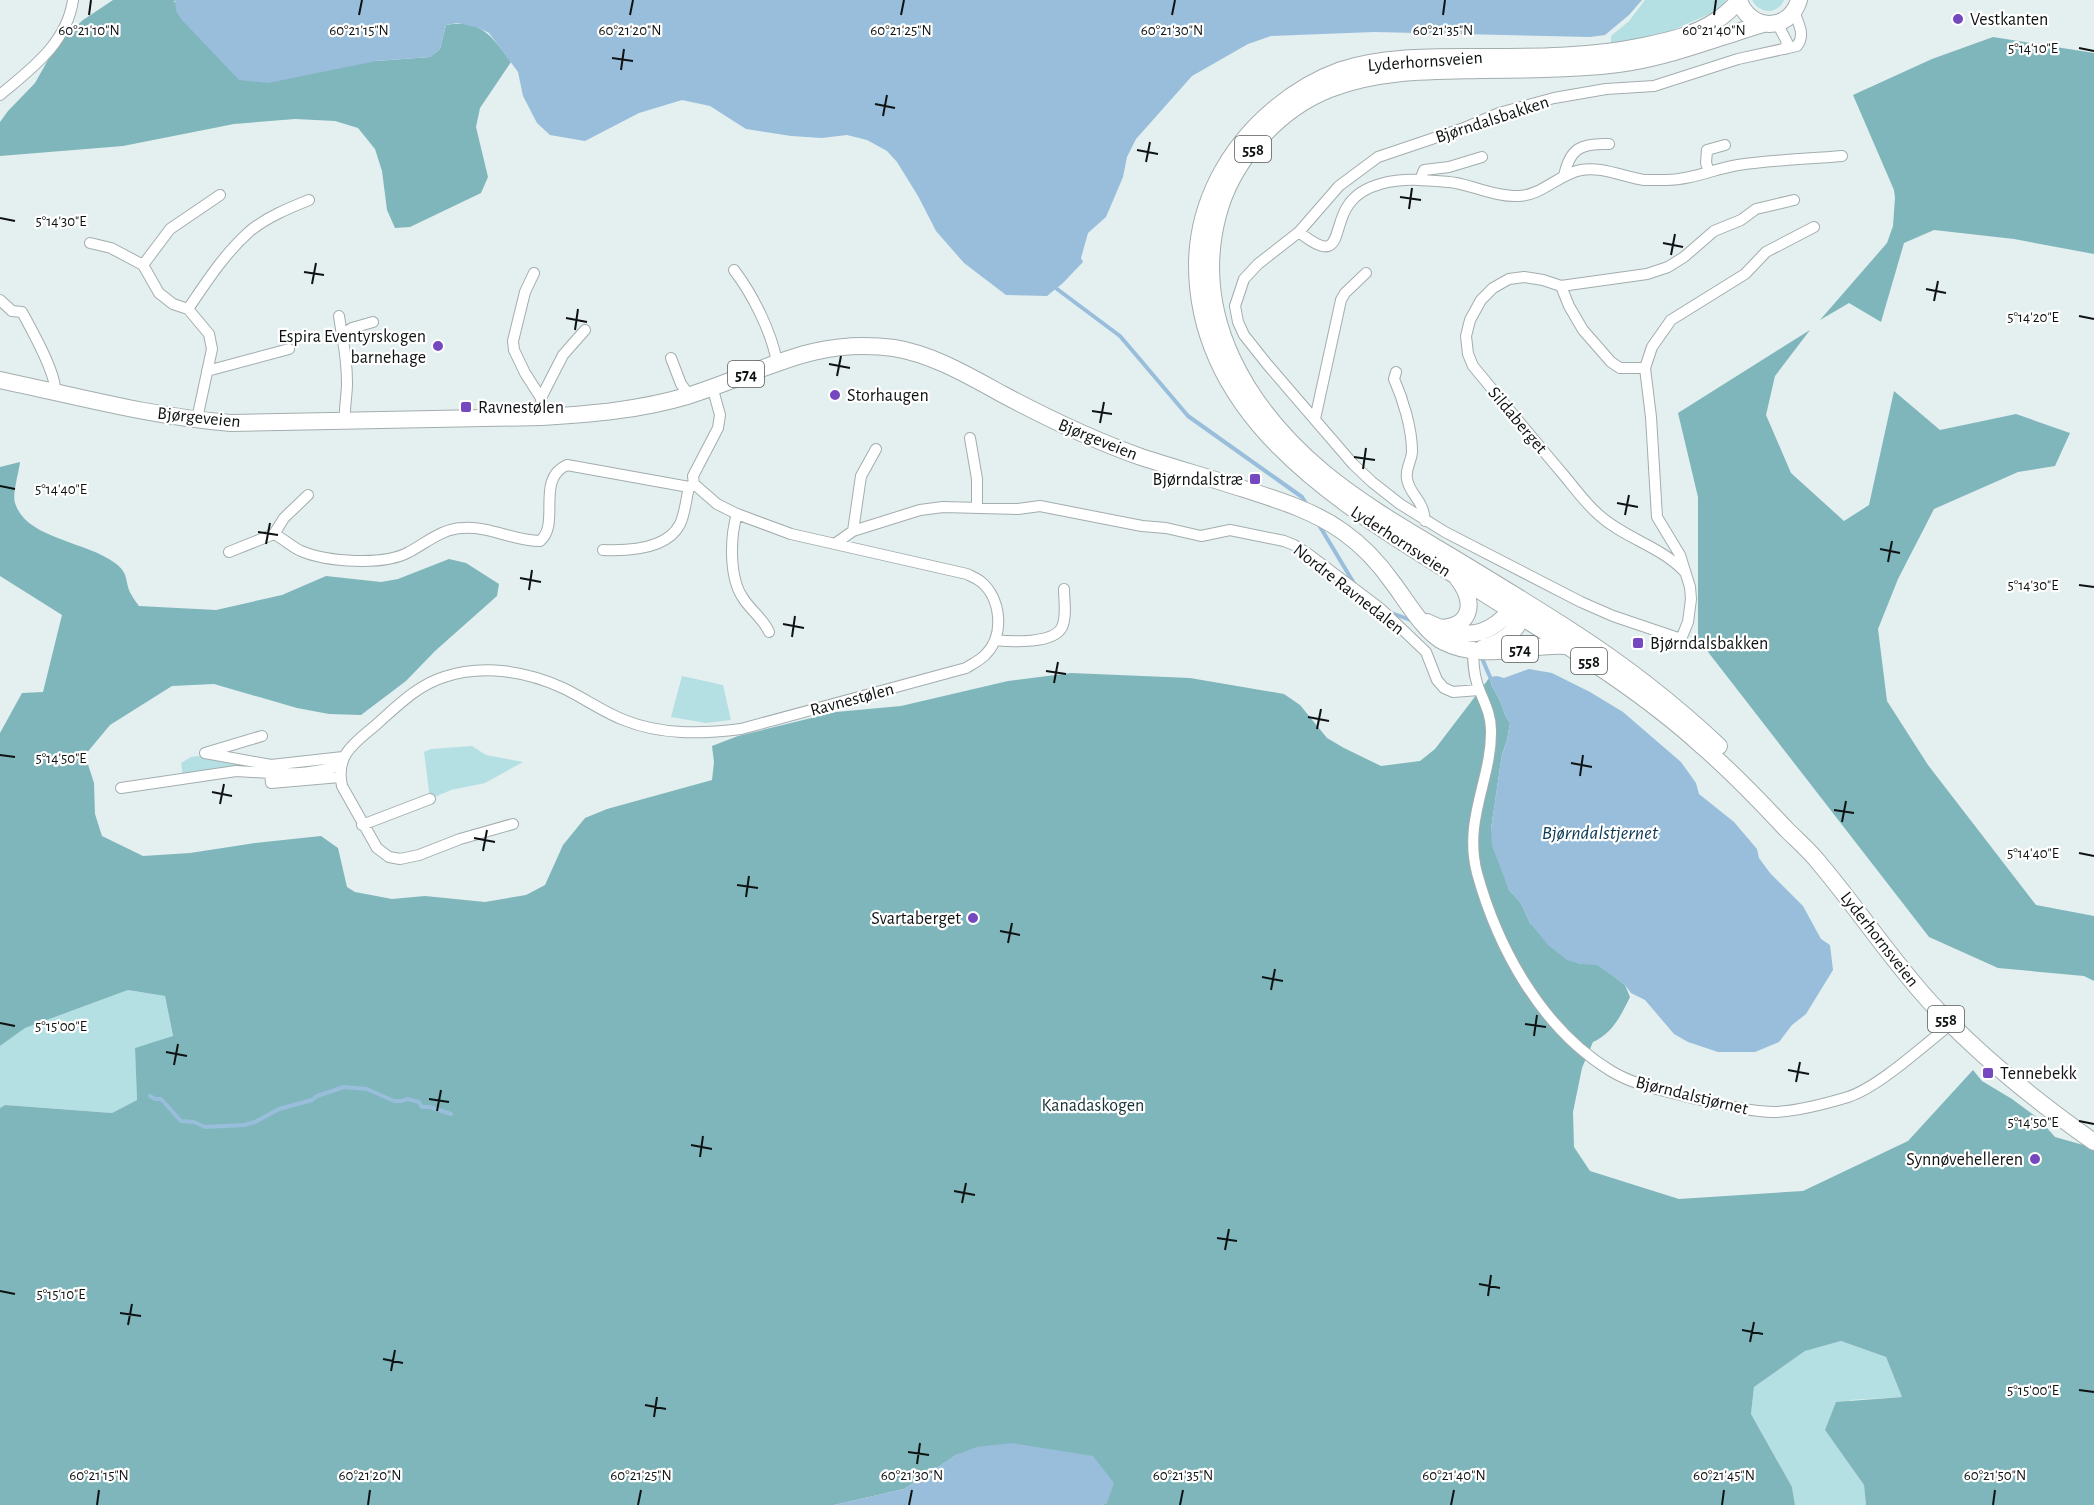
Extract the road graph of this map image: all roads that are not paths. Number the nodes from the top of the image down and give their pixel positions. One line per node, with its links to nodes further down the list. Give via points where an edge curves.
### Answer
1 (73, 0): 6 (street, via 64,29 46,55)
2 (1739, 1): 4 (main road, 558, via 1756,22); 59 (main road, Lyderhornsveien / 558, via 1716,21 1698,30 1629,49 1578,55 1421,58 1335,72 1300,90 1269,113 1242,141 1221,172 1209,198 1199,237 1197,279 1204,323 1226,379 1266,433 1317,483)
3 (1796, 6): 4 (main road, 558, via 1790,16); 5 (street, via 1801,40)
4 (1770, 23): 5 (street, via 1787,42); 61 (main road, Lyderhornsveien / 558, via 1684,51 1632,62 1578,68 1421,72 1342,84 1310,98 1265,135 1241,165 1220,205 1210,251 1212,298 1224,341 1259,403 1296,447 1325,473)
5 (1785, 50): 18 (street, Bjørndalsbakken, via 1738,59 1654,86 1554,98 1498,113 1378,157 1339,186)
6 (0, 95)
7 (1609, 144): 12 (street, via 1590,143 1578,149 1568,159)
8 (1725, 146): 11 (street, via 1707,150)
9 (1842, 156): 11 (street, Bjørndalsbakken)
10 (1482, 157): 13 (street, Bjørndalsbakken, via 1424,170)
11 (1709, 171): 12 (street, Bjørndalsbakken, via 1668,180 1582,170)
12 (1564, 176): 13 (street, Bjørndalsbakken, via 1530,195 1517,196)
13 (1419, 180): 18 (street, Bjørndalsbakken, via 1393,181 1369,188 1349,203 1337,237 1330,244 1313,244)
14 (220, 195): 20 (street, via 170,229)
15 (309, 200): 26 (street, via 252,230 217,266)
16 (1794, 200): 24 (street, Sildaberget, via 1756,209 1714,231 1668,267 1647,274)
17 (1814, 227): 34 (street, via 1766,252 1745,274 1671,320 1652,347)
18 (1299, 232): 44 (street, Bjørndalsbakken, via 1244,279 1235,306 1244,335)
19 (90, 243): 20 (street, via 111,248)
20 (143, 265): 26 (street, via 159,292 173,304)
21 (734, 270): 33 (street, via 754,300)
22 (534, 273): 41 (street, via 513,341 521,365)
23 (1366, 273): 44 (street, via 1341,300)
24 (1561, 286): 34 (street, via 1583,330 1611,362 1620,368); 58 (street, Sildaberget, via 1524,277 1509,279 1494,288 1481,300 1470,320 1466,336 1473,366 1597,514 1668,556)
25 (0, 300): 39 (street, via 12,311 22,312 50,368)
26 (188, 309): 35 (street, via 209,334 212,349)
27 (339, 316): 30 (street)
28 (373, 322): 30 (street)
29 (585, 330): 41 (street, via 563,355)
30 (342, 335): 45 (street, via 347,384)
31 (289, 350): 35 (street)
32 (671, 358): 40 (street)
33 (777, 362): 38 (main road, Bjørgeveien / 574); 62 (main road, Bjørgeveien / 574, via 825,348 858,345 897,349 935,361 1076,431 1140,456 1295,505 1324,520 1378,563)
34 (1644, 368): 58 (street, via 1652,417 1657,517)
35 (207, 371): 43 (street)
36 (1396, 372): 52 (street, via 1394,379 1402,396 1412,450 1406,476 1421,502)
37 (0, 380): 39 (main road, Bjørgeveien / 574)
38 (712, 386): 40 (main road, Bjørgeveien / 574); 48 (street, via 720,415 718,428 693,476)
39 (55, 392): 43 (main road, Bjørgeveien / 574)
40 (689, 395): 42 (main road, Bjørgeveien / 574, via 620,411)
41 (540, 398): 42 (street)
42 (542, 417): 45 (main road, Bjørgeveien / 574)
43 (197, 419): 45 (main road, Bjørgeveien / 574, via 231,423)
44 (1315, 419): 52 (street, Bjørndalsbakken, via 1372,482)
45 (345, 421)
46 (970, 438): 50 (street)
47 (876, 449): 53 (street, via 861,476)
48 (692, 486): 51 (street); 54 (street, via 567,465 557,469 552,477 547,527 540,541 462,528 449,530 387,560 312,555); 56 (street, via 680,524 672,534 629,551)
49 (308, 495): 54 (street)
50 (977, 507): 53 (street, Nordre Ravnedalen, via 920,510); 68 (street, Nordre Ravnedalen, via 1040,506 1201,536 1230,530 1284,541 1301,549 1381,609 1426,652 1443,688 1454,692)
51 (737, 514): 55 (street, via 791,534); 64 (street, via 731,544 735,580 742,598 765,622)
52 (1425, 521): 58 (street, Bjørndalsbakken, via 1581,602 1681,639 1691,599)
53 (853, 531): 55 (street, Nordre Ravnedalen)
54 (274, 534): 57 (street)
55 (836, 543): 65 (street, via 967,574 980,581 998,610)
56 (603, 550)
57 (229, 552)
58 (1686, 573)
59 (1456, 576): 61 (main road, Lyderhornsveien / 558); 63 (main road, via 1467,593 1469,610 1462,622)
60 (1064, 589): 65 (street, via 1065,620 1056,635 1014,642)
61 (1519, 610): 66 (main road, Bjørgeveien / 574, via 1518,626 1503,639 1495,644); 67 (main road, Lyderhornsveien / 558); 76 (main road, Lyderhornsveien / 558, via 1624,666 1688,717 1768,796 1797,828)
62 (1421, 619): 63 (main road, Bjørgeveien / 574); 66 (main road, Bjørgeveien / 574, via 1442,642 1453,646)
63 (1440, 628): 66 (main road, Bjørgeveien / 574)
64 (769, 632)
65 (995, 640): 70 (street, Ravnestølen, via 986,654 966,668 741,729 704,733 664,730 623,720 562,688 526,675 483,670 443,677 414,693 360,738 347,751)
66 (1473, 642): 67 (main road, Bjørgeveien / 574, via 1486,652); 68 (street, Bjørndalstjørnet, via 1473,668)
67 (1568, 646): 76 (main road, Lyderhornsveien / 558, via 1680,726)
68 (1479, 690): 77 (street, Bjørndalstjørnet, via 1491,731 1474,820 1477,873 1520,976 1556,1025 1590,1057 1642,1085 1719,1104 1775,1112 1859,1092)
69 (262, 736): 71 (street, via 205,753)
70 (341, 766): 71 (street); 71 (street, via 272,783); 75 (street, via 342,786)
71 (271, 769): 72 (street)
72 (121, 788)
73 (430, 798): 75 (street)
74 (513, 824): 75 (street, via 400,859 377,848)
75 (362, 825)
76 (1807, 848): 77 (main road, Lyderhornsveien / 558)
77 (1951, 1024): 78 (main road, Lyderhornsveien / 558, via 2000,1070)
78 (2094, 1142)

